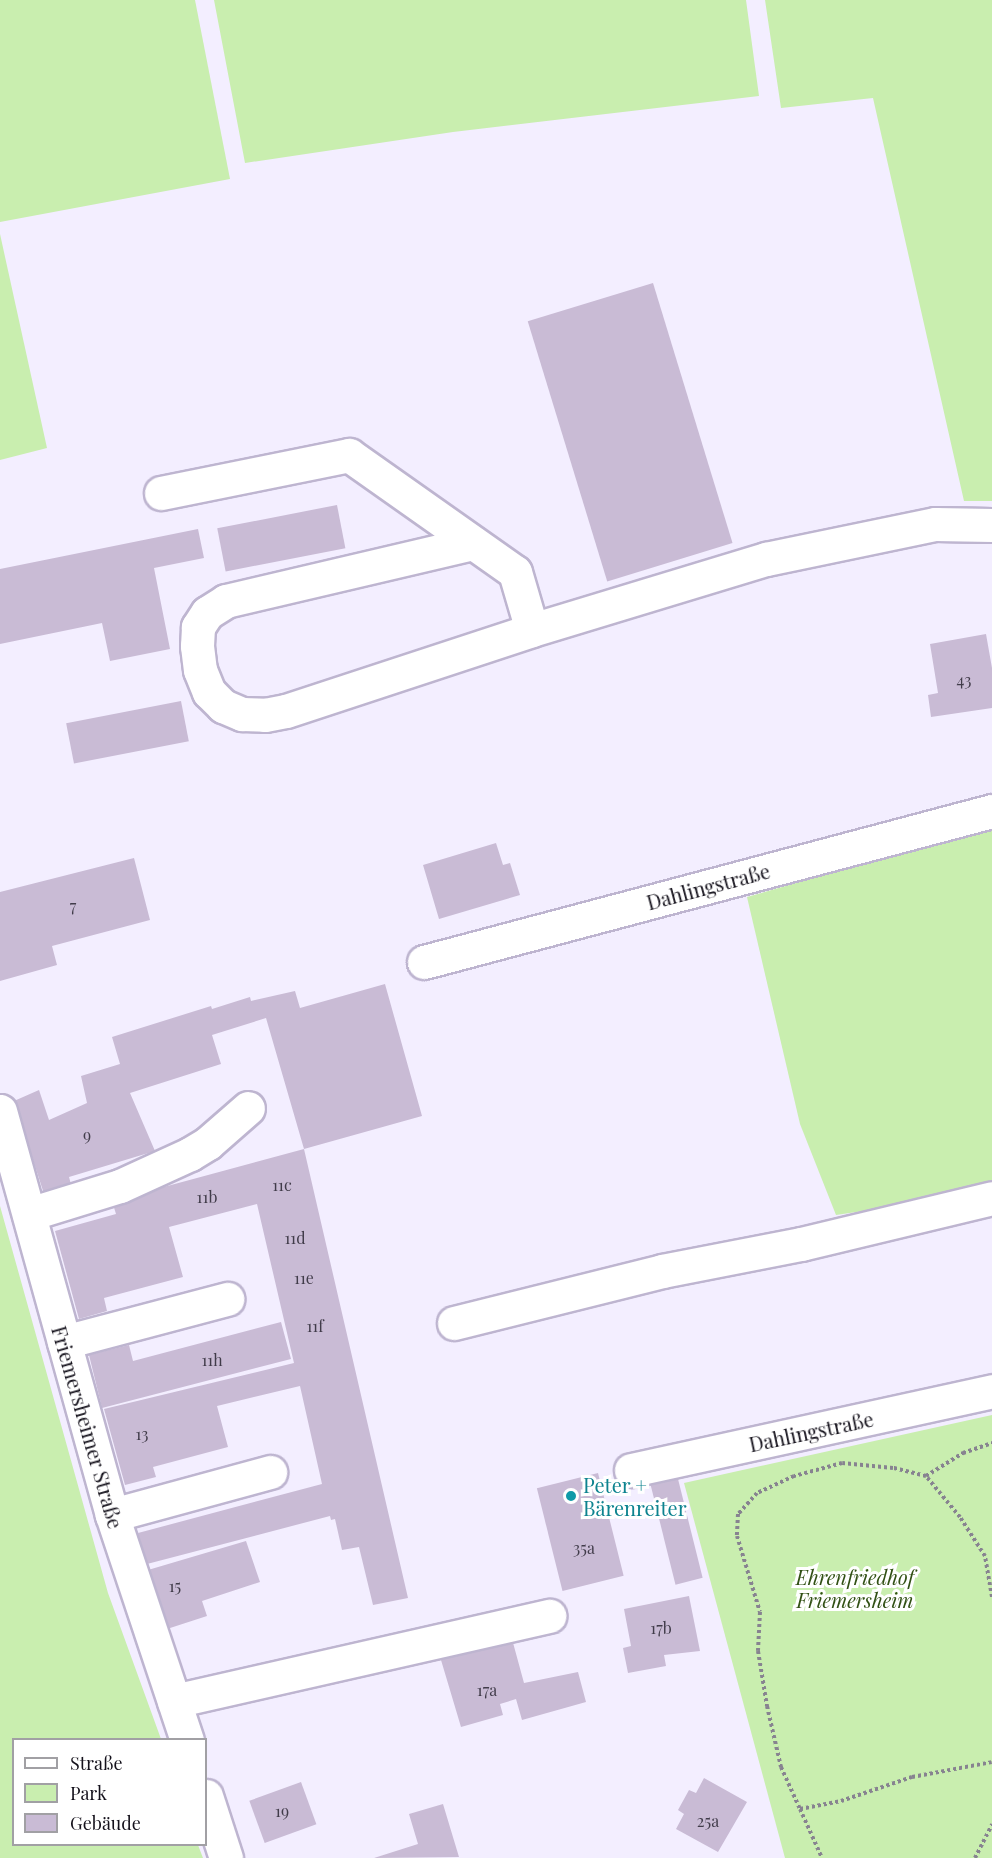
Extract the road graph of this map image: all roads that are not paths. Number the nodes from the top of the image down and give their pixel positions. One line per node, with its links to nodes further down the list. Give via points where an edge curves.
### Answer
1 (161, 493): 3 (street, via 349,455)
2 (992, 525): 4 (street, via 935,524 766,559)
3 (473, 543): 4 (street, via 514,572); 4 (street, via 226,601 207,613 198,627 200,670 209,692 223,706 242,714 286,711)
4 (532, 630)
5 (992, 811): 6 (street, Dahlingstraße)
6 (424, 962)
7 (248, 1108): 10 (street, via 190,1154 120,1186)
8 (0, 1111): 10 (street, Friemersheimer Straße)
9 (992, 1198): 12 (street, via 801,1244 662,1271)
10 (28, 1214): 13 (street, Friemersheimer Straße)
11 (227, 1299): 13 (street)
12 (454, 1323)
13 (64, 1342): 17 (street, Friemersheimer Straße)
14 (992, 1391): 15 (street, Dahlingstraße)
15 (630, 1470)
16 (270, 1472): 17 (street)
17 (112, 1515): 19 (street, Friemersheimer Straße)
18 (549, 1616): 19 (street)
19 (174, 1701): 20 (street, Friemersheimer Straße)
20 (186, 1738)
21 (207, 1799): 22 (street)
22 (226, 1858)

